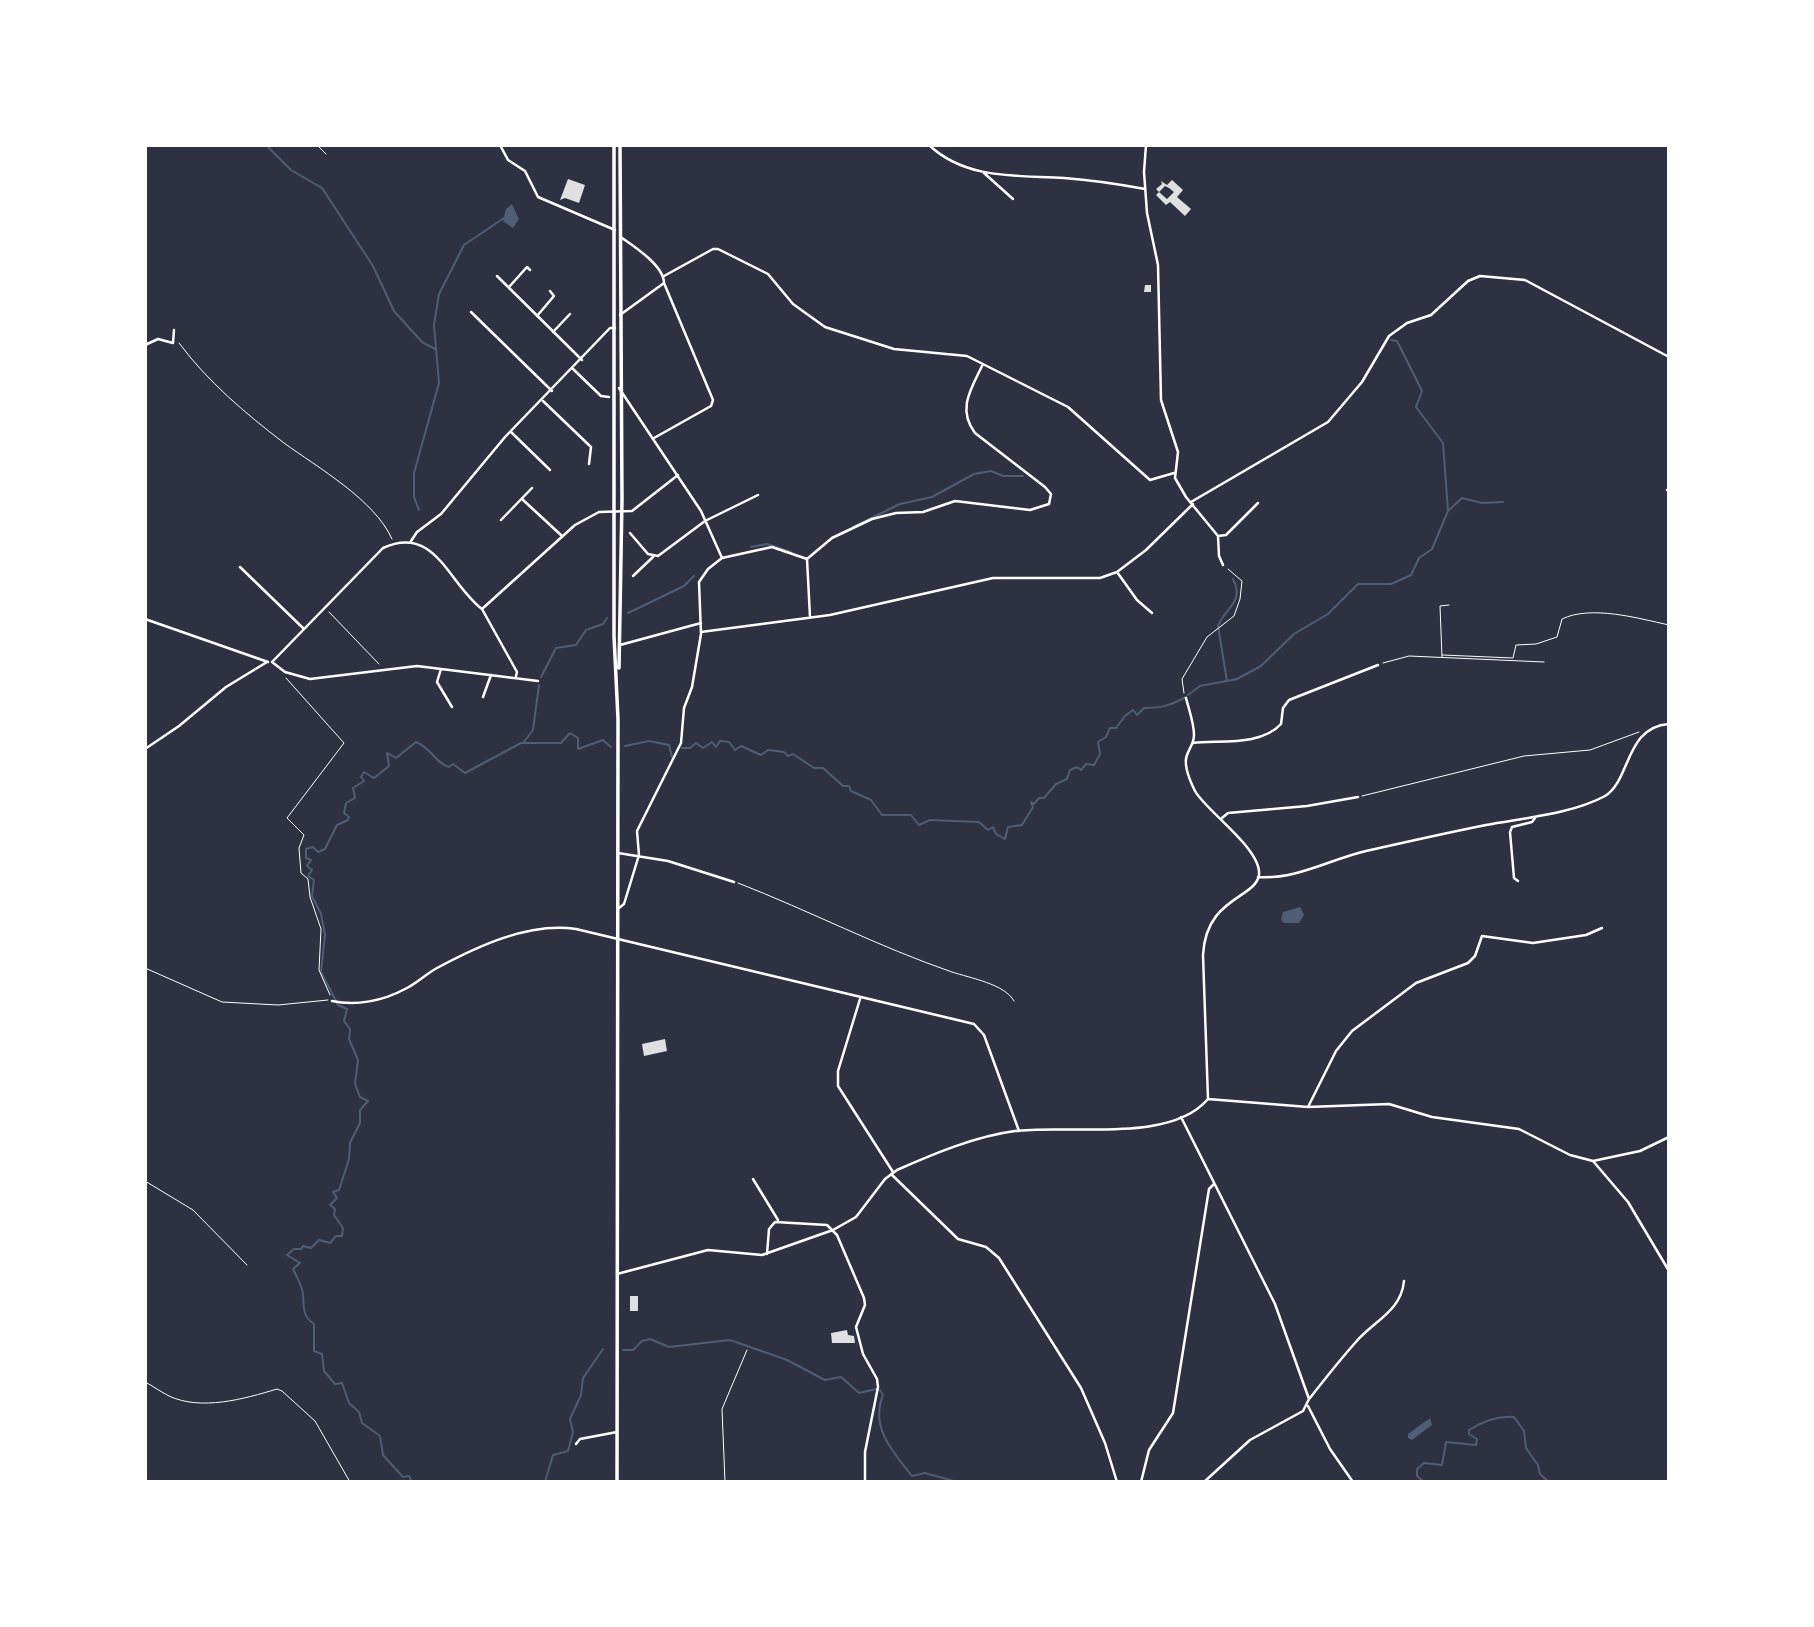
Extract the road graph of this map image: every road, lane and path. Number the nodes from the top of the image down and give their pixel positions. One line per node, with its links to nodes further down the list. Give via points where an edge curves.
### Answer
1 (317, 145): 7 (path)
2 (500, 145): 11 (street, via 508,160 525,172 538,197)
3 (614, 145): 11 (main road)
4 (620, 145): 12 (main road)
5 (929, 145): 8 (street, via 946,158)
6 (1146, 145): 9 (street)
7 (326, 154)
8 (984, 173): 9 (street, via 1093,180); 10 (street)
9 (1145, 189): 40 (street, via 1158,265 1161,400 1178,452)
10 (1013, 199)
11 (615, 230): 23 (main road)
12 (620, 237): 15 (street); 21 (main road)
13 (530, 270): 17 (street, via 527,267)
14 (497, 276): 17 (street)
15 (664, 276): 16 (street); 30 (street, via 718,249 768,274 793,304 825,327 894,349 967,356)
16 (664, 283): 21 (street); 37 (street, via 713,400 711,407)
17 (509, 287): 22 (street)
18 (550, 291): 22 (street, via 555,296)
19 (471, 312): 33 (street)
20 (570, 314): 25 (street)
21 (620, 315): 32 (main road)
22 (537, 316): 25 (street)
23 (615, 328): 29 (street); 47 (main road)
24 (174, 330): 27 (street, via 173,343 158,339)
25 (553, 332): 29 (street)
26 (179, 343): 55 (path, via 227,397 354,495 383,524)
27 (145, 345)
28 (1669, 357): 45 (street, via 1525,280 1480,276 1430,315 1389,336 1362,382 1328,422)
29 (582, 360): 31 (street)
30 (982, 366): 40 (street, via 1068,407 1150,480); 58 (street, via 964,410 968,424 1045,487 1051,494 1049,504 1030,510 955,501 923,512 896,513 832,537)
31 (573, 369): 33 (street); 34 (street, via 601,396)
32 (620, 388): 37 (street); 48 (main road)
33 (552, 391): 35 (street)
34 (609, 397)
35 (543, 401): 36 (street); 38 (street, via 591,447)
36 (512, 432): 39 (street); 54 (street, via 441,514)
37 (654, 438): 41 (street)
38 (589, 464)
39 (550, 470)
40 (1174, 473): 45 (street)
41 (678, 475): 48 (street, via 634,509); 50 (street)
42 (532, 488): 44 (street)
43 (758, 495): 50 (street)
44 (522, 499): 49 (street); 52 (street)
45 (1192, 503): 53 (street); 61 (street)
46 (1258, 503): 53 (street, via 1226,535)
47 (615, 511): 48 (street); 52 (street, via 592,514); 81 (main road)
48 (622, 511): 73 (main road)
49 (501, 520)
50 (705, 521): 56 (street); 57 (street)
51 (630, 533): 56 (street)
52 (562, 536): 65 (street)
53 (1218, 536): 59 (street)
54 (411, 541): 55 (street); 65 (street, via 430,550)
55 (394, 543): 64 (street, via 383,548)
56 (653, 557): 62 (street)
57 (722, 558): 58 (street, via 772,547); 69 (street, via 699,582)
58 (807, 559): 67 (street)
59 (1223, 565): 87 (path, via 1242,581 1240,599 1234,616 1207,636 1182,679)
60 (240, 567): 71 (street)
61 (1117, 572): 66 (street); 67 (street, via 1087,579 993,578)
62 (633, 576)
63 (1450, 605): 74 (path, via 1440,606)
64 (325, 607): 71 (street); 79 (path)
65 (482, 609): 84 (street, via 517,673)
66 (1152, 613)
67 (810, 617): 72 (street)
68 (145, 619): 76 (street)
69 (701, 623): 72 (street); 73 (street)
70 (1669, 625): 74 (path, via 1619,615 1576,613 1562,619 1557,637 1516,645 1513,658)
71 (304, 629): 76 (street)
72 (701, 632): 97 (street, via 680,748 637,831)
73 (620, 645): 81 (main road)
74 (1442, 655): 75 (path)
75 (1441, 659): 77 (path); 78 (path, via 1409,656)
76 (270, 662): 82 (street); 92 (street, via 226,687)
77 (1544, 662)
78 (1378, 664): 91 (street, via 1289,700 1283,708 1282,724 1265,734)
79 (383, 668): 80 (street); 82 (street, via 321,678)
80 (441, 669): 83 (street); 88 (street, via 437,682)
81 (618, 670): 96 (main road)
82 (285, 672): 106 (path, via 295,690 344,743 287,818 304,835 299,848 301,873 308,880 321,929 319,974)
83 (491, 675): 84 (street); 86 (street)
84 (515, 677): 85 (street)
85 (538, 681)
86 (483, 697)
87 (1186, 698): 91 (street)
88 (452, 708)
89 (1669, 724): 90 (street)
90 (1644, 734): 93 (path, via 1632,732 1585,751 1524,756); 95 (street, via 1609,792)
91 (1193, 743): 94 (street, via 1185,764 1195,790)
92 (145, 749)
93 (1358, 797): 94 (street, via 1228,813)
94 (1222, 818): 98 (street, via 1257,863)
95 (1535, 818): 98 (street, via 1368,851 1295,873); 99 (street, via 1510,832)
96 (618, 853): 97 (street); 101 (main road)
97 (639, 855): 100 (street); 101 (street, via 624,904)
98 (1258, 877): 108 (street, via 1213,917 1206,933)
99 (1518, 881)
100 (734, 882): 107 (path, via 986,983)
101 (618, 908): 103 (main road)
102 (1602, 928): 109 (street, via 1533,943 1482,936 1468,963 1416,983 1352,1031 1336,1051)
103 (618, 938): 105 (street); 106 (street, via 557,926 537,928 454,960 406,989 358,1004); 123 (main road)
104 (145, 968): 106 (path, via 222,1002 278,1005)
105 (860, 999): 111 (street, via 978,1027); 114 (street, via 838,1071 838,1086)
106 (332, 1001)
107 (1014, 1001)
108 (1208, 1100): 109 (street); 110 (street)
109 (1308, 1107): 113 (street, via 1389,1104 1432,1117 1519,1129 1570,1155)
110 (1181, 1117): 111 (street, via 1135,1128); 117 (street)
111 (1019, 1131): 114 (street)
112 (1669, 1137): 113 (street, via 1640,1151)
113 (1593, 1161): 122 (street, via 1628,1202)
114 (892, 1173): 119 (street, via 856,1217); 136 (street, via 958,1239 986,1247 999,1258 1081,1388)
115 (753, 1179): 118 (street)
116 (145, 1181): 121 (path, via 193,1210)
117 (1214, 1184): 127 (street, via 1275,1304); 137 (street, via 1207,1202 1173,1413 1149,1450)
118 (778, 1220): 119 (street, via 827,1224); 120 (street, via 769,1229)
119 (833, 1230): 120 (street); 135 (street, via 865,1302 856,1327 863,1354 877,1379)
120 (767, 1254): 123 (street, via 708,1250)
121 (247, 1265)
122 (1669, 1271)
123 (617, 1274): 129 (main road)
124 (1404, 1281): 127 (street, via 1401,1297 1390,1312 1362,1335)
125 (747, 1350): 134 (path, via 722,1409)
126 (145, 1382): 132 (path, via 169,1396 197,1403 229,1401 277,1389 315,1420)
127 (1309, 1399): 128 (street)
128 (1308, 1406): 131 (street, via 1250,1440); 138 (street)
129 (617, 1432): 130 (street, via 580,1439); 133 (main road)
130 (576, 1444)
131 (1205, 1480)
132 (351, 1482)
133 (617, 1482)
134 (725, 1482)
135 (865, 1482)
136 (1117, 1482)
137 (1141, 1482)
138 (1353, 1482)

